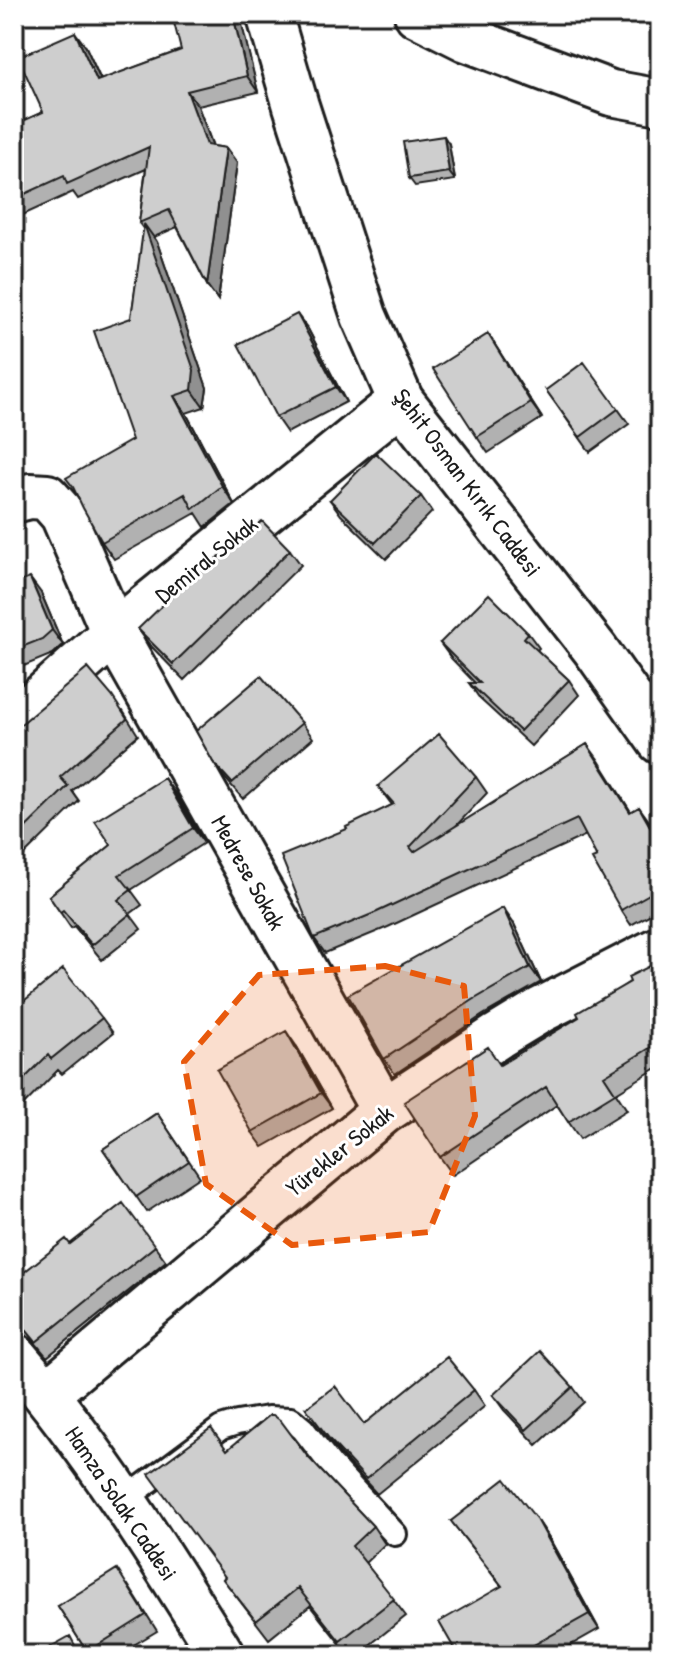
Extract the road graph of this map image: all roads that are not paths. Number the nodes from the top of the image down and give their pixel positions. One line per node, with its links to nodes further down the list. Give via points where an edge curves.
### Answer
1 (269, 14): 4 (street, Şehit Osman Kırık Caddesi, via 364,316)
2 (417, 14): 3 (street, via 467,39 611,93)
3 (660, 102)
4 (401, 401): 6 (street, Demiral Sokak); 8 (street, Şehit Osman Kırık Caddesi, via 595,649)
5 (14, 500): 6 (street, Medrese Sokak, via 47,497 63,515)
6 (114, 633): 7 (street, Demiral Sokak); 10 (street, Medrese Sokak)
7 (14, 722)
8 (660, 741)
9 (660, 949): 10 (street, Yürekler Sokak, via 541,1010)
10 (384, 1111): 12 (street, Yürekler Sokak)
11 (14, 1356): 12 (street, Hamza Solak Caddesi)
12 (46, 1394): 13 (street, Hamza Solak Caddesi)
13 (123, 1501): 14 (lane, via 221,1428 291,1419); 15 (street, Hamza Solak Caddesi)
14 (395, 1534)
15 (222, 1655)

